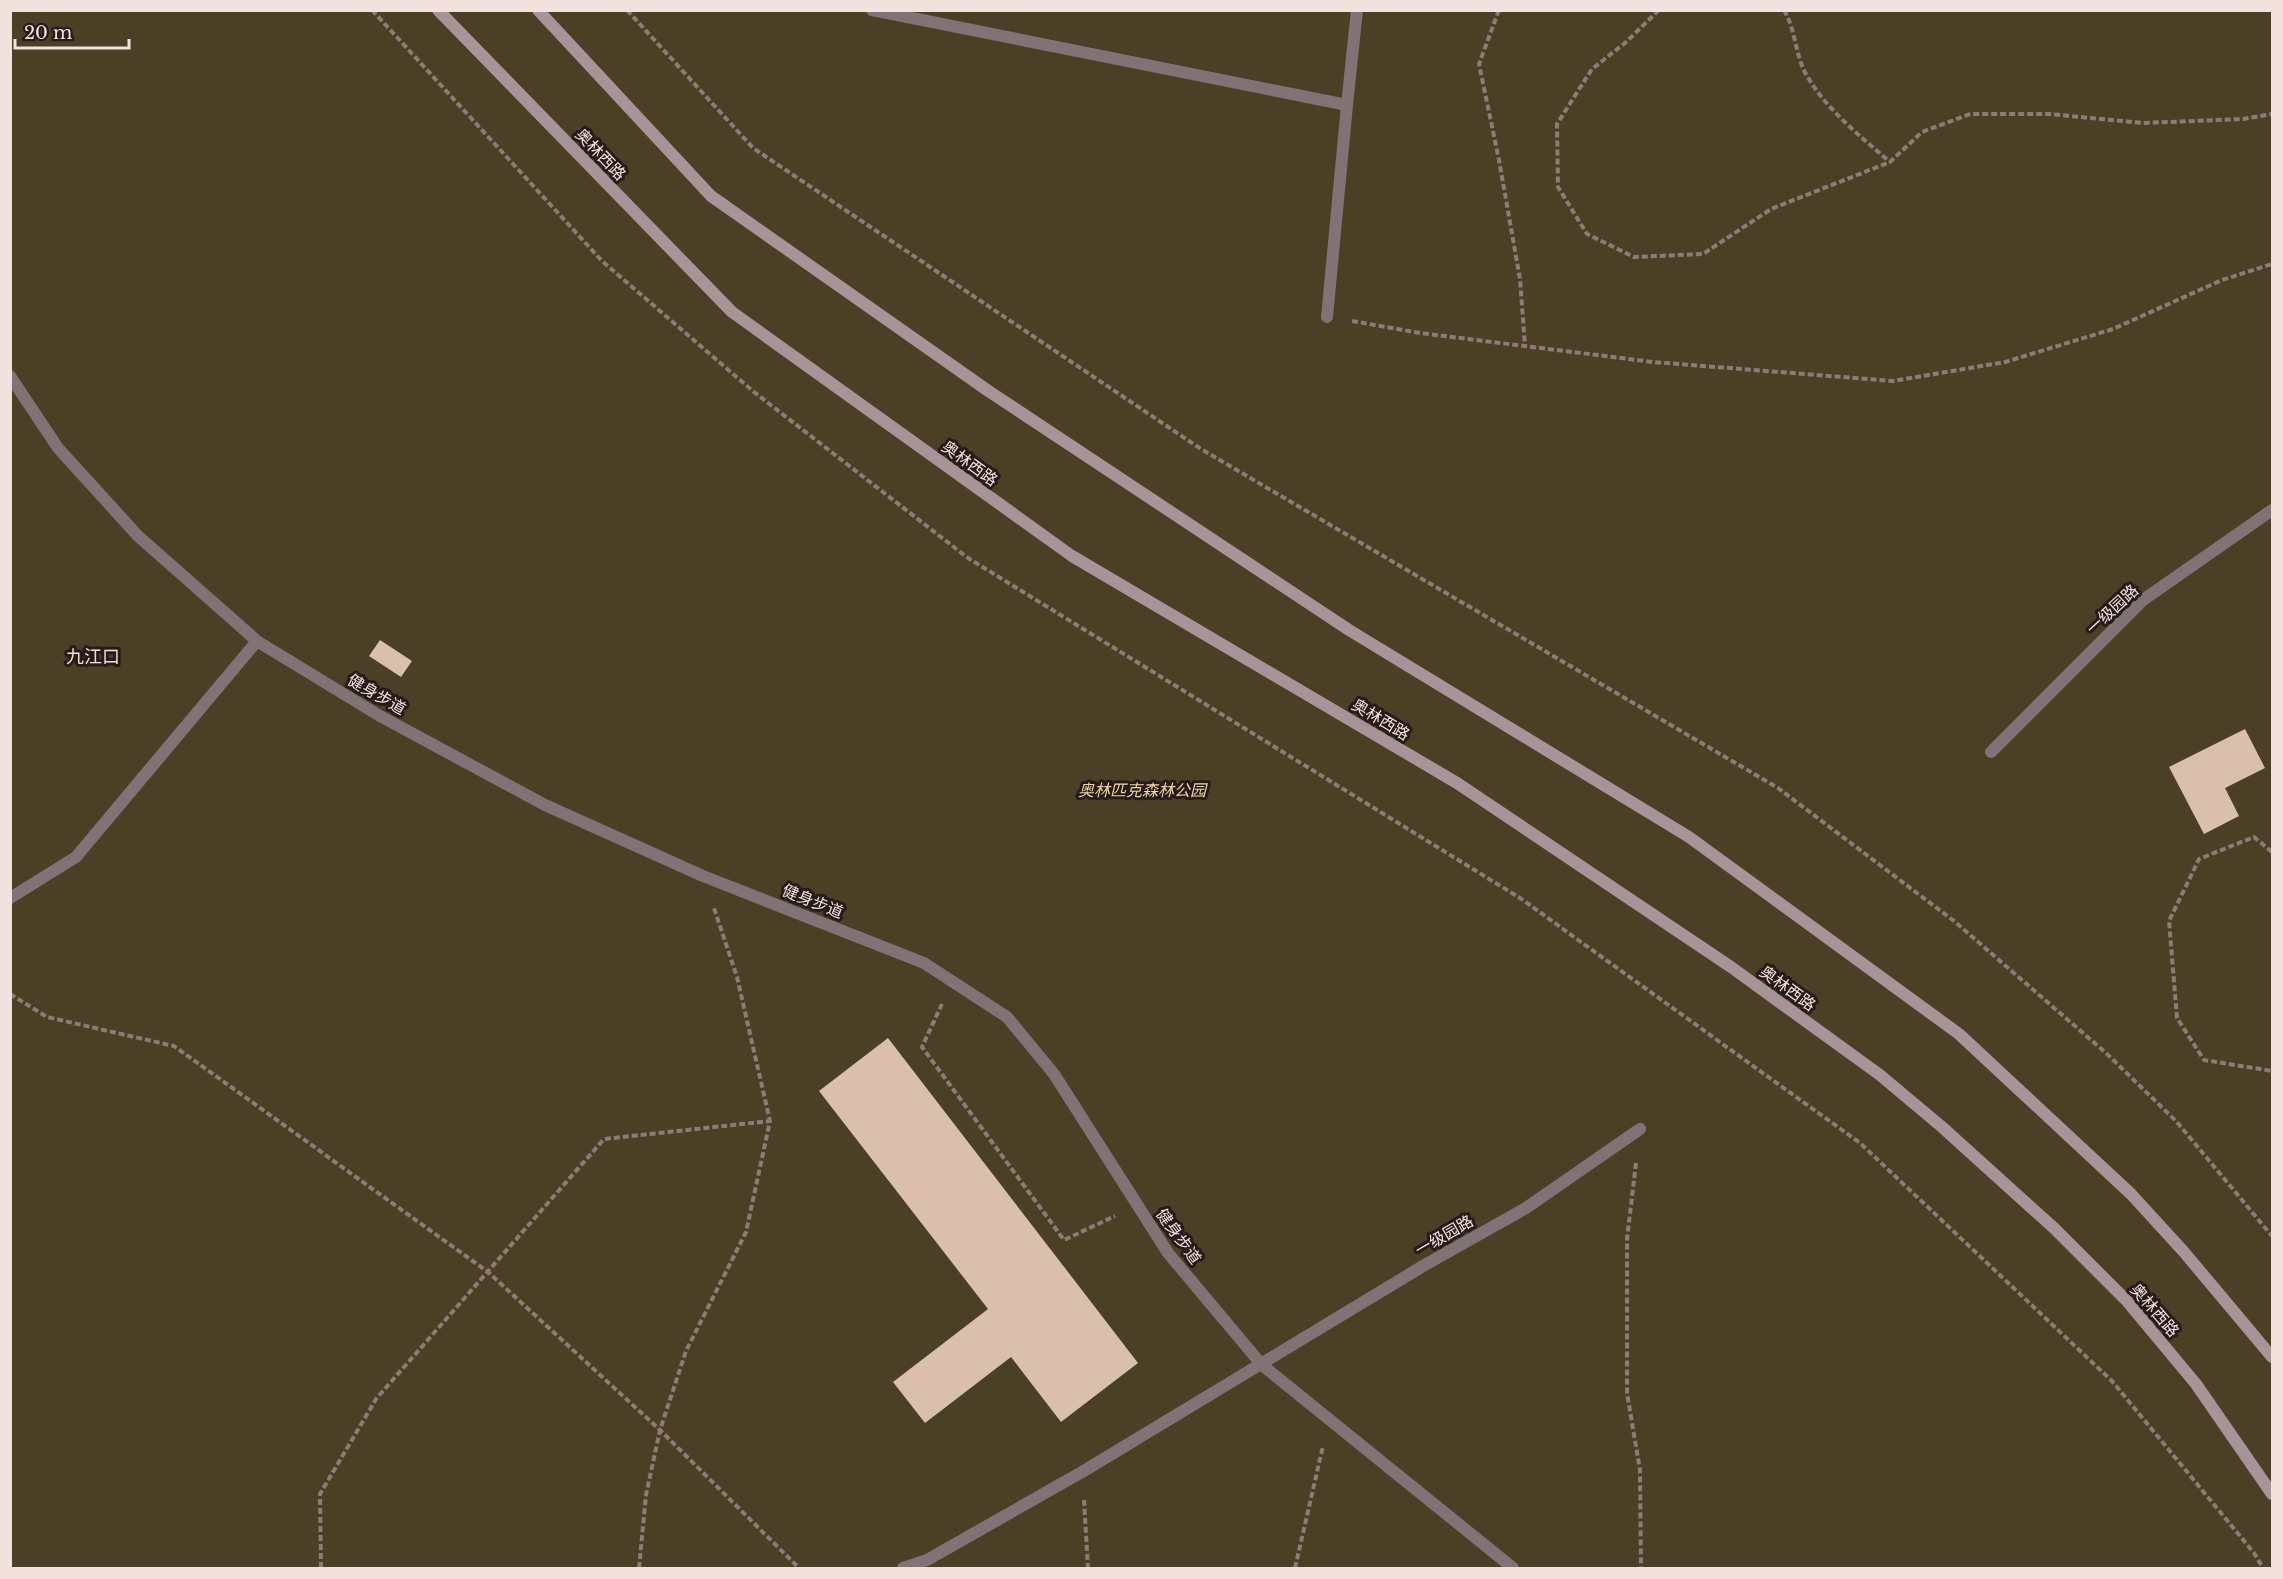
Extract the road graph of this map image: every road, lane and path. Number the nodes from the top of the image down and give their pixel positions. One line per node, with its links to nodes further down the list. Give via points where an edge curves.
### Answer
1 (372, 10): 45 (path, via 603,261 754,392 968,558 1520,898 1860,1143 2112,1381 2254,1553)
2 (438, 10): 36 (main road, 奥林西路, via 732,312 1072,556 1457,783 1731,967 1880,1075 2055,1229 2126,1300 2196,1384)
3 (538, 10): 31 (main road, via 711,196 987,390 1349,630 1689,837 1959,1034 2131,1194)
4 (627, 10): 29 (path, via 753,148 1201,449 1778,788 1954,921 2106,1053 2176,1121)
5 (872, 10): 10 (street)
6 (1357, 10): 10 (street)
7 (1498, 10): 15 (path, via 1479,64 1520,279)
8 (1659, 10): 12 (path, via 1625,44 1592,69 1557,124 1558,187 1587,234 1634,257 1703,254 1771,209)
9 (1784, 10): 12 (path, via 1806,75 1838,117)
10 (1347, 105): 14 (street)
11 (2272, 114): 12 (path, via 2143,123 2049,114 1970,114 1922,132)
12 (1890, 162)
13 (2272, 264): 15 (path, via 2222,280 2092,336 2005,362 1893,381 1653,362)
14 (1327, 317): 15 (path)
15 (1526, 346)
16 (10, 376): 18 (street, 健身步道, via 57,448 129,527)
17 (2272, 510): 19 (street, 一级园路, via 2143,600)
18 (257, 641): 21 (street, 健身步道, via 380,716 545,805); 22 (street, via 76,857)
19 (1991, 752)
20 (2272, 852): 25 (path, via 2253,837 2199,859 2169,921 2177,1018 2204,1060)
21 (703, 876): 23 (street, 健身步道, via 924,963); 26 (path, via 737,977)
22 (10, 898)
23 (953, 982): 28 (street, 健身步道, via 1007,1017 1054,1074); 28 (path, via 922,1047 1064,1240)
24 (10, 994): 30 (path, via 47,1017 174,1046)
25 (2272, 1071)
26 (770, 1121): 30 (path, via 604,1139); 34 (path, via 746,1232 686,1351)
27 (1640, 1129): 32 (street, 一级园路, via 1526,1208); 44 (path, via 1628,1239 1627,1394 1640,1470)
28 (1137, 1205): 32 (street, 健身步道, via 1168,1253)
29 (2272, 1236)
30 (488, 1272): 34 (path); 37 (path, via 376,1399 320,1494)
31 (2272, 1357)
32 (1262, 1365): 33 (street, 健身步道); 35 (street, 一级园路)
33 (1328, 1421): 42 (path); 43 (street, 健身步道)
34 (660, 1430): 38 (path, via 646,1495); 39 (path)
35 (1082, 1472): 40 (street, 一级园路, via 927,1560); 41 (path)
36 (2272, 1494)
37 (321, 1569)
38 (639, 1569)
39 (799, 1569)
40 (903, 1569)
41 (1088, 1569)
42 (1295, 1569)
43 (1513, 1569)
44 (1641, 1569)
45 (2263, 1569)

